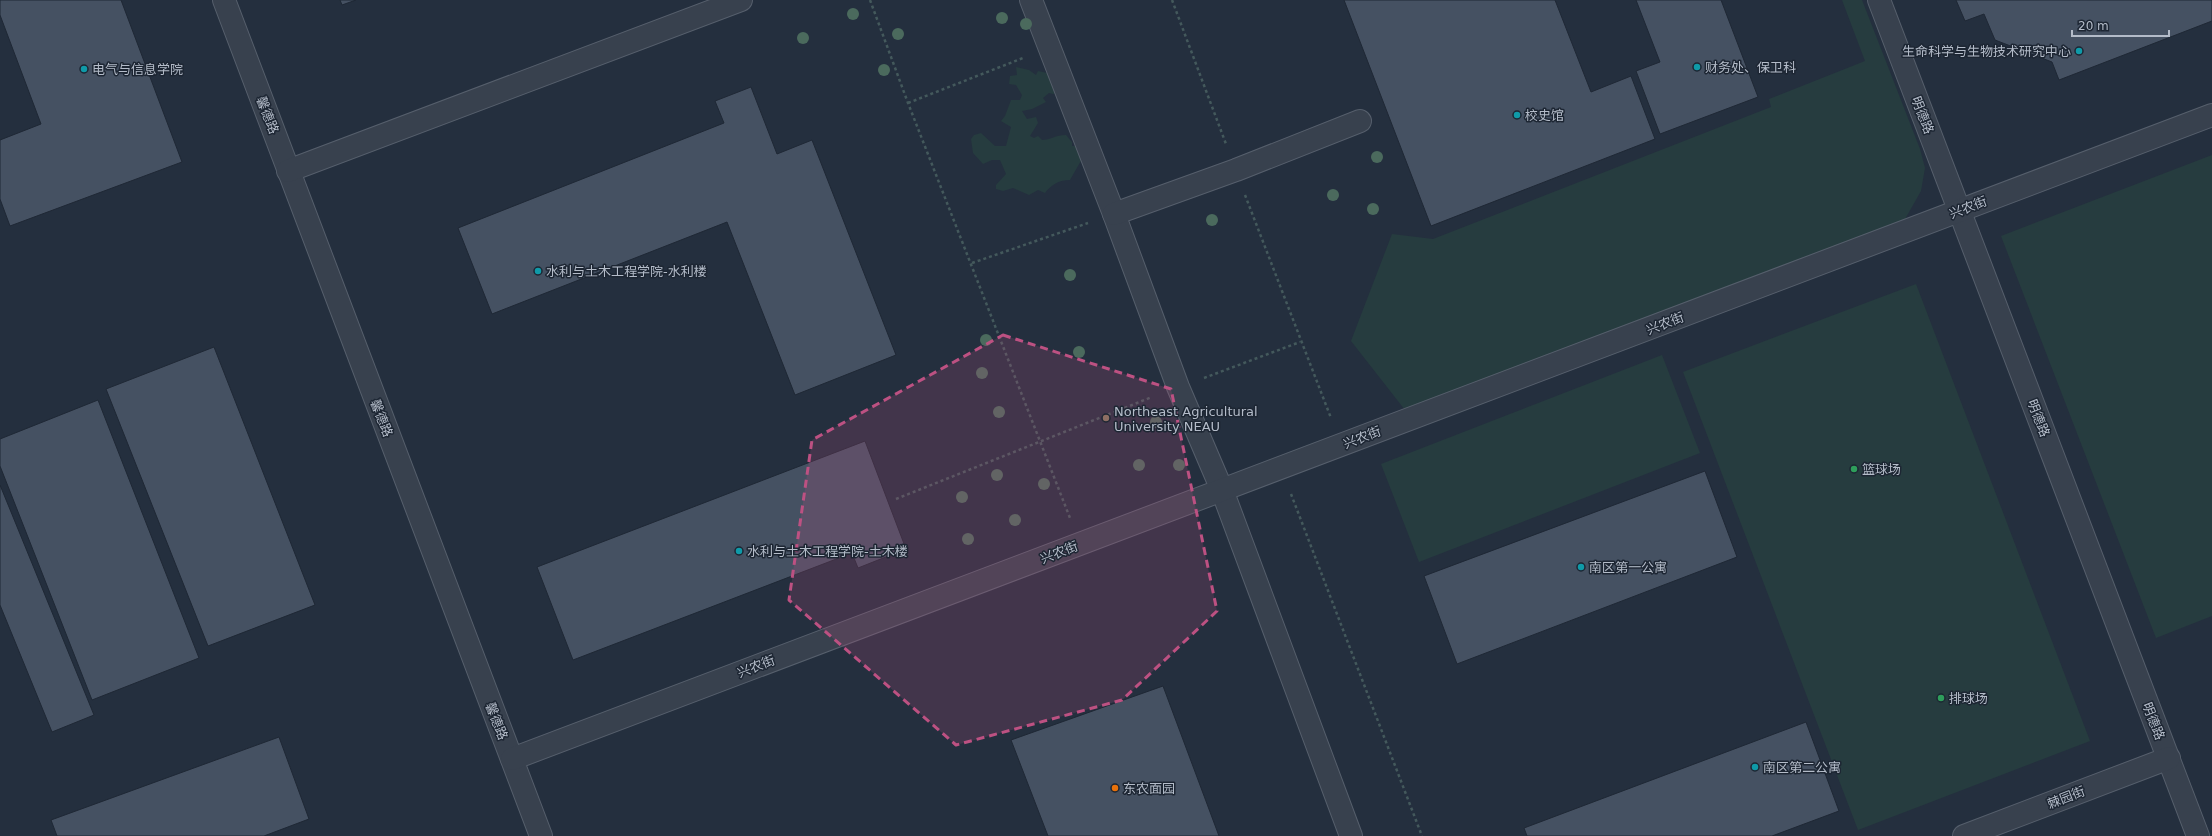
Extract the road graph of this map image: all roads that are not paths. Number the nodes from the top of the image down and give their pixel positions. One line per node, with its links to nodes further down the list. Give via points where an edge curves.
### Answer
1 (224, 0): 7 (street, 馨德路)
2 (741, 0): 7 (street)
3 (1030, 0): 9 (street)
4 (1879, 0): 8 (street, 明德路)
5 (2212, 115): 8 (street, 兴农街)
6 (1360, 121): 9 (street)
7 (288, 171): 12 (street, 馨德路)
8 (1960, 211): 10 (street, 兴农街); 11 (street, 明德路)
9 (1114, 214): 10 (street, via 1178,387)
10 (1222, 490): 12 (street, 兴农街); 14 (street)
11 (2169, 758): 15 (street, 棘园街); 16 (street, 明德路)
12 (512, 759): 13 (street, 馨德路)
13 (541, 836)
14 (1351, 836)
15 (1964, 836)
16 (2198, 836)

